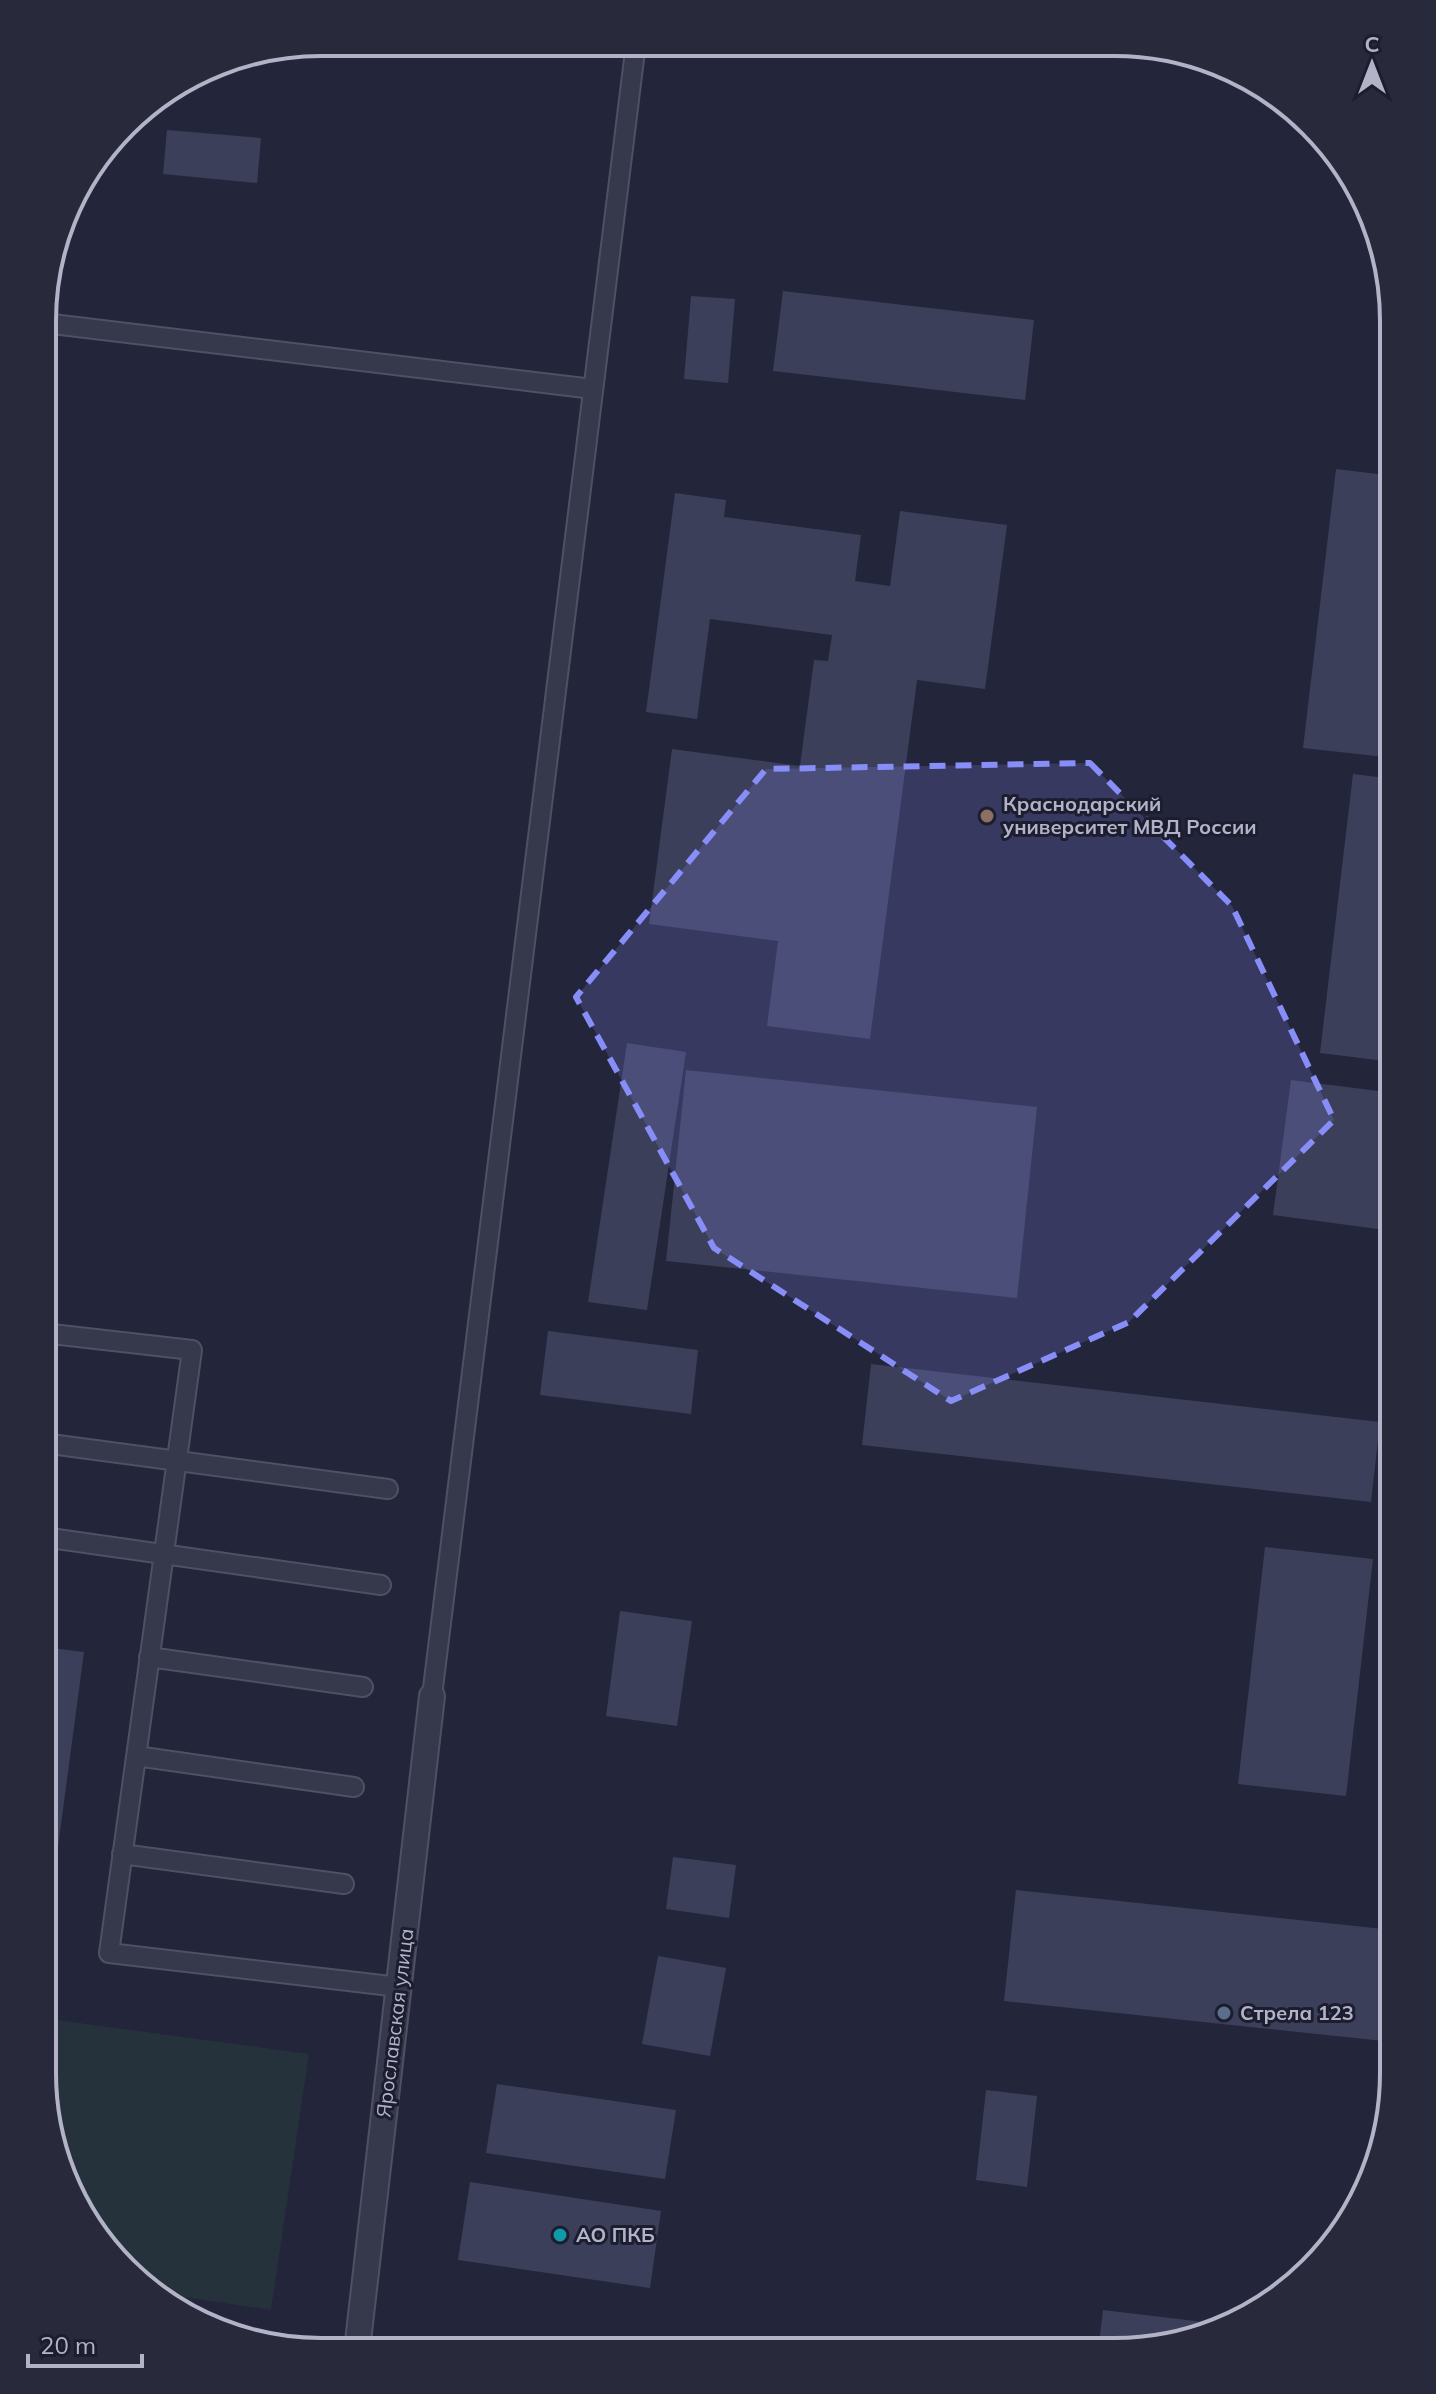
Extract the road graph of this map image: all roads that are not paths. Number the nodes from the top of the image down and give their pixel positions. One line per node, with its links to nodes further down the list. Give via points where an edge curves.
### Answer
1 (634, 56): 3 (lane)
2 (56, 324): 3 (lane)
3 (593, 389): 13 (lane)
4 (56, 1334): 6 (lane, via 192,1350)
5 (56, 1445): 6 (lane)
6 (177, 1460): 7 (lane); 9 (lane)
7 (388, 1489)
8 (56, 1539): 9 (lane)
9 (164, 1554): 10 (lane); 11 (lane)
10 (381, 1585)
11 (149, 1657): 12 (lane); 14 (lane)
12 (363, 1687)
13 (432, 1696): 18 (street, Ярославская улица)
14 (136, 1756): 15 (lane); 16 (lane)
15 (354, 1787)
16 (122, 1854): 17 (lane); 18 (lane, via 109,1953)
17 (344, 1884)
18 (399, 1987): 19 (street, Ярославская улица)
19 (358, 2338)

